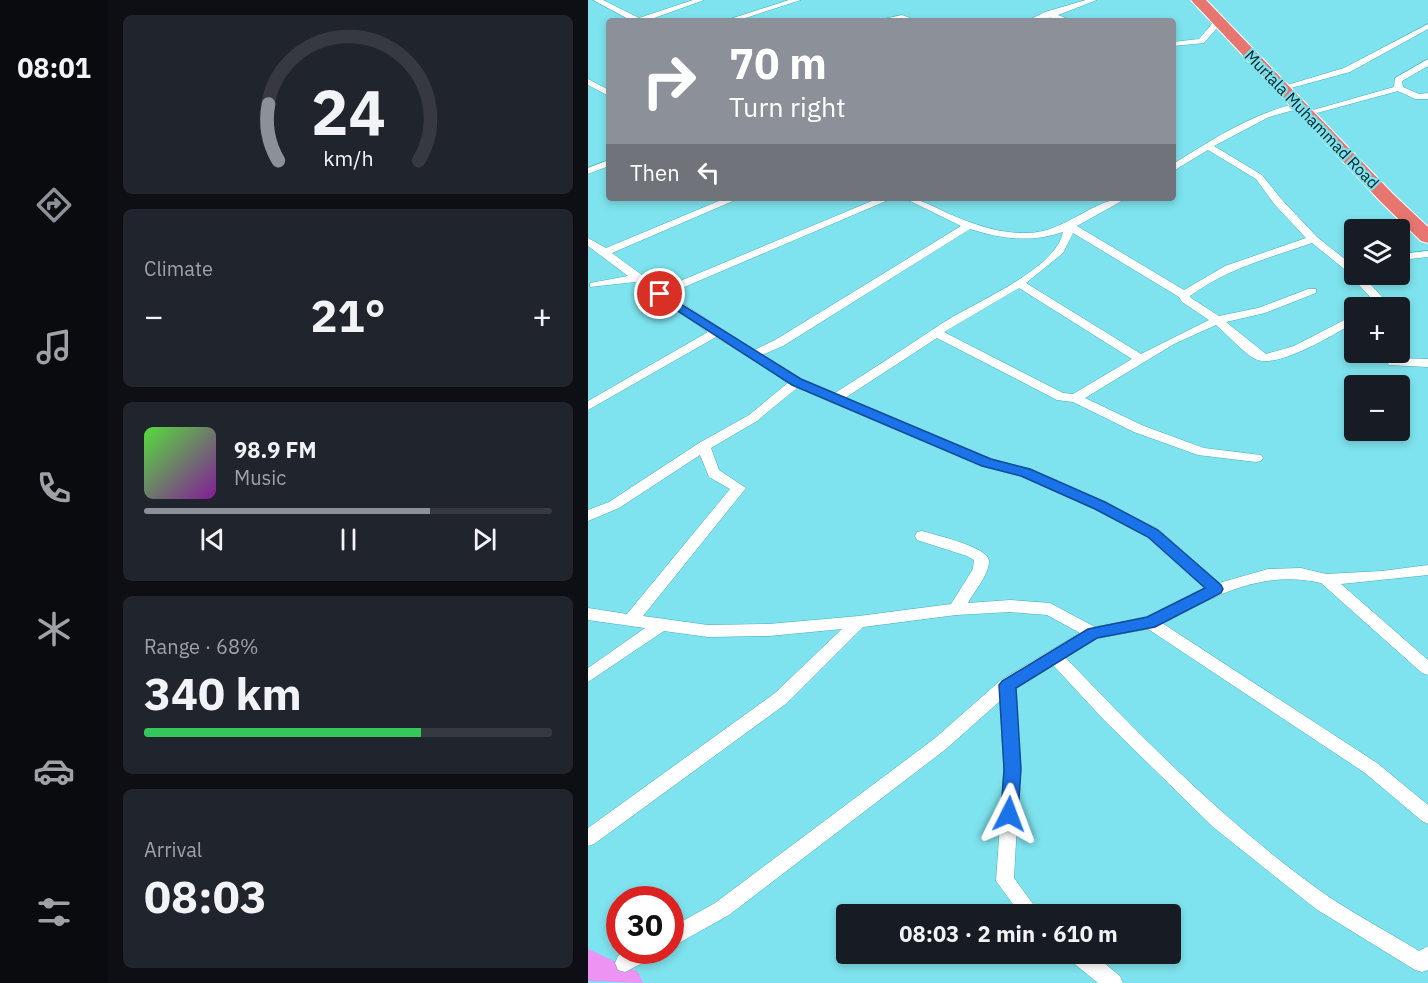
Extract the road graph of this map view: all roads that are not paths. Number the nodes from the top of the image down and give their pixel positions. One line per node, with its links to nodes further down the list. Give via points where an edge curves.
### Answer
1 (597, 0): 8 (street)
2 (700, 0): 9 (street)
3 (797, 0): 10 (street)
4 (1094, 0): 7 (street)
5 (1198, 0): 13 (highway, Murtala Muhammad Road)
6 (1207, 0): 18 (highway, Murtala Muhammad Road)
7 (1048, 14): 11 (street); 12 (street)
8 (633, 18)
9 (648, 18)
10 (738, 18)
11 (1038, 18)
12 (1060, 18)
13 (1219, 21): 15 (street, via 1201,41); 23 (highway, Murtala Muhammad Road)
14 (1428, 26): 18 (street, via 1347,70)
15 (1176, 44)
16 (1428, 62): 19 (street, via 1398,80)
17 (588, 82): 20 (street)
18 (1291, 85): 24 (highway, Murtala Muhammad Road)
19 (1399, 88): 22 (street, via 1418,97); 24 (street)
20 (606, 92): 21 (street)
21 (588, 96)
22 (1428, 96)
23 (1298, 106): 25 (highway, Murtala Muhammad Road); 26 (street, via 1228,134)
24 (1317, 110): 25 (highway, Murtala Muhammad Road)
25 (1339, 141): 32 (highway, Murtala Muhammad Road)
26 (1209, 147): 28 (street); 41 (street, via 1259,177)
27 (1176, 154): 28 (street)
28 (1187, 159): 30 (street)
29 (606, 164): 31 (street)
30 (1176, 166)
31 (588, 171)
32 (1394, 197): 37 (highway, Murtala Muhammad Road); 40 (highway, Murtala Muhammad Road)
33 (728, 201): 43 (street)
34 (881, 201): 53 (street)
35 (914, 201): 38 (street)
36 (1116, 201): 39 (street)
37 (1428, 221)
38 (970, 225): 39 (street, via 1007,236 1048,234); 60 (street)
39 (1069, 226): 49 (street, via 1066,242 1049,261); 54 (street)
40 (1428, 237)
41 (1313, 239): 46 (street); 54 (street, via 1240,265 1197,284)
42 (588, 241): 43 (street)
43 (605, 252): 47 (street)
44 (1428, 254): 45 (street)
45 (1410, 256)
46 (1344, 260)
47 (617, 262): 48 (street); 51 (street)
48 (637, 278): 51 (street); 53 (street)
49 (1018, 283): 59 (street); 61 (street)
50 (1367, 285): 55 (street)
51 (591, 286)
52 (1312, 291): 56 (street, via 1261,311)
53 (660, 294): 58 (street)
54 (1184, 295): 56 (street)
55 (1377, 297)
56 (1217, 320): 57 (street, via 1266,358 1298,349); 61 (street)
57 (1344, 324)
58 (716, 332): 60 (street); 67 (street)
59 (937, 333): 65 (street, via 1061,397); 66 (street)
60 (753, 356): 64 (street)
61 (1142, 360): 65 (street)
62 (1410, 362): 63 (street)
63 (1428, 363)
64 (797, 382): 66 (street); 68 (street, via 753,418)
65 (1075, 398): 69 (street, via 1139,429 1203,452)
66 (836, 399): 74 (street, via 987,463 1025,472 1100,506 1153,533)
67 (588, 406)
68 (704, 446): 70 (street, via 614,505); 77 (street, via 714,477 739,488)
69 (1256, 458)
70 (588, 516)
71 (922, 536): 75 (street, via 982,558 980,570)
72 (1428, 570): 73 (street)
73 (1326, 579): 74 (street, via 1301,573 1268,574); 83 (street)
74 (1216, 589): 79 (street)
75 (956, 609): 78 (street); 81 (street, via 1050,609)
76 (588, 614): 77 (street)
77 (631, 620): 80 (street)
78 (859, 622): 80 (street, via 769,630 708,631); 87 (street, via 781,698)
79 (1150, 623): 81 (street); 86 (street, via 1371,768)
80 (661, 626): 84 (street)
81 (1093, 633): 82 (street)
82 (1055, 657): 85 (street); 90 (street, via 1219,821 1323,903 1422,963)
83 (1428, 669)
84 (588, 676)
85 (1007, 685): 88 (street, via 1012,769 1005,881); 89 (street, via 940,744 722,909)
86 (1428, 816)
87 (588, 838)
88 (1023, 904)
89 (684, 931)
90 (1428, 955)
91 (1090, 964): 92 (street)
92 (1113, 983)

